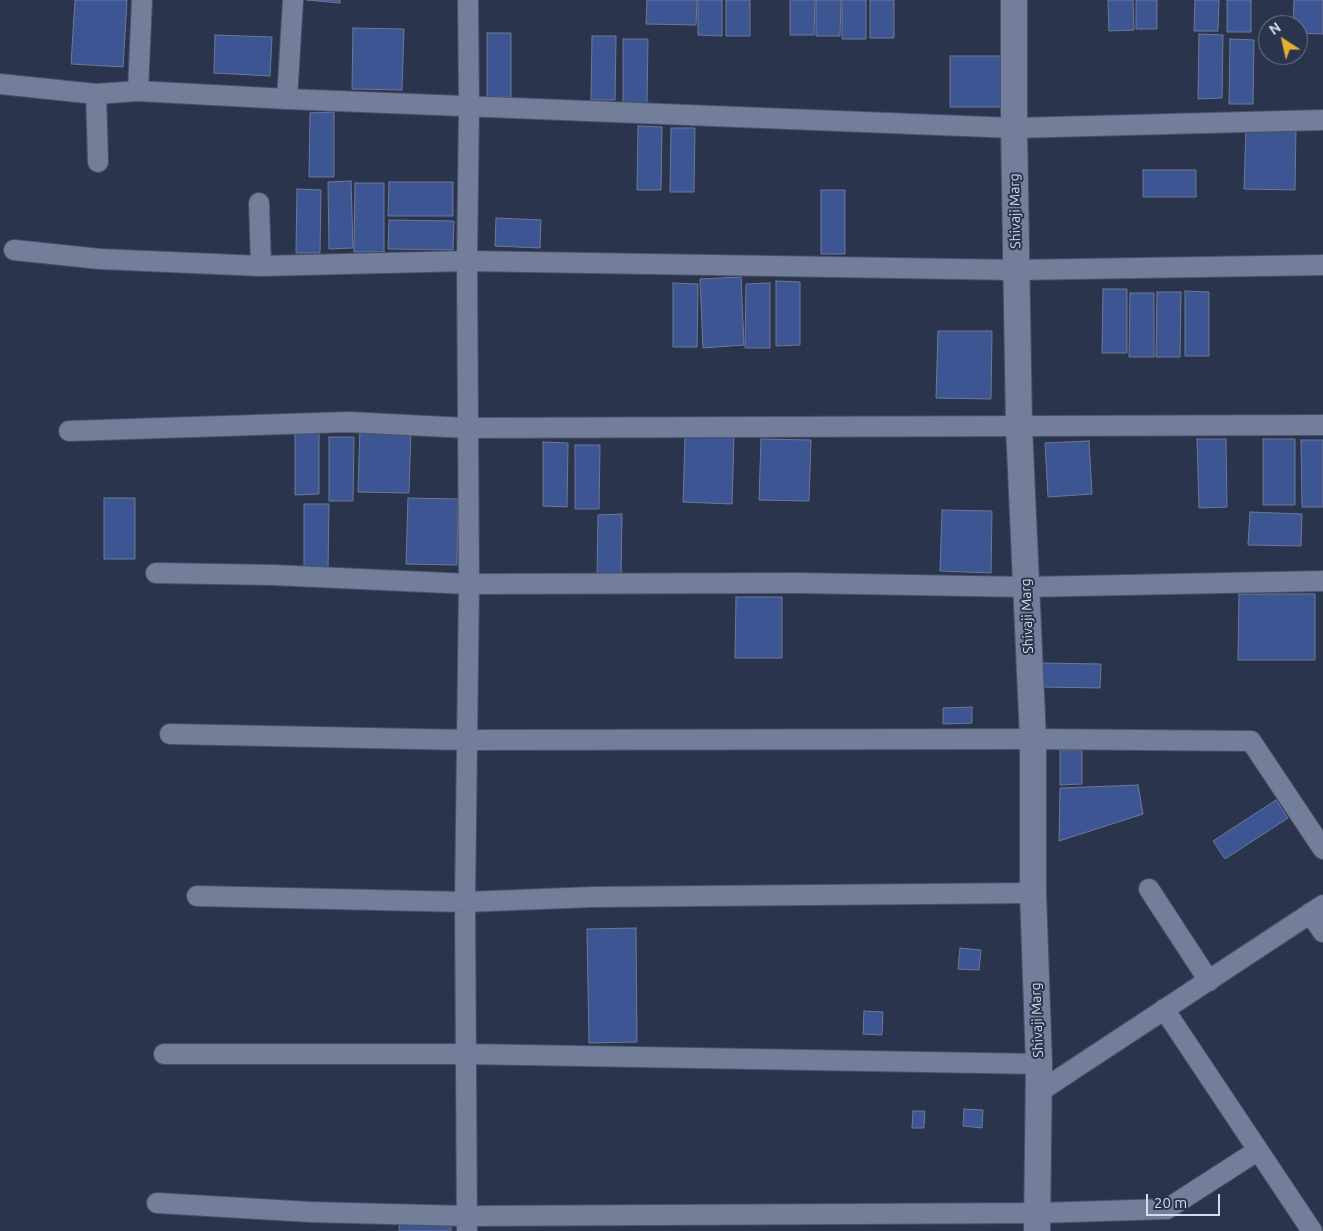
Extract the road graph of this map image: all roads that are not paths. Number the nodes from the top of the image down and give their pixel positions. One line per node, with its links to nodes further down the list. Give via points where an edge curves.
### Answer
1 (142, 0): 6 (street)
2 (293, 0): 8 (street)
3 (468, 0): 9 (street)
4 (1014, 0): 11 (street, Shivaji Marg)
5 (0, 84): 7 (street)
6 (138, 91): 7 (street); 8 (street)
7 (96, 94): 12 (street)
8 (287, 99): 9 (street)
9 (469, 106): 11 (street); 15 (street)
10 (1323, 120): 11 (street)
11 (1014, 128): 18 (street, Shivaji Marg)
12 (98, 162)
13 (259, 203): 17 (street)
14 (14, 250): 17 (street, via 100,259)
15 (467, 261): 17 (street); 18 (street); 21 (street)
16 (1323, 265): 18 (street)
17 (262, 266)
18 (1016, 270): 20 (street, Shivaji Marg)
19 (1323, 425): 20 (street)
20 (1019, 426): 21 (street); 26 (street, Shivaji Marg)
21 (468, 428): 22 (street, via 348,422); 25 (street)
22 (69, 431)
23 (156, 573): 25 (street)
24 (1323, 581): 26 (street)
25 (469, 584): 26 (street, via 798,583); 29 (street)
26 (1026, 587): 28 (street, Shivaji Marg)
27 (170, 734): 29 (street)
28 (1033, 739): 29 (street); 30 (street, via 1250,741); 32 (street, Shivaji Marg)
29 (467, 740): 34 (street)
30 (1323, 849)
31 (1149, 889): 37 (street)
32 (1033, 893): 34 (street, via 593,897); 41 (street, Shivaji Marg)
33 (197, 896): 34 (street)
34 (465, 902): 40 (street)
35 (1316, 909): 36 (street); 37 (street)
36 (1323, 932)
37 (1210, 981): 38 (street)
38 (1164, 1009): 42 (street); 43 (street)
39 (164, 1054): 40 (street)
40 (466, 1054): 41 (street); 47 (street)
41 (1039, 1064): 42 (street, Shivaji Marg)
42 (1039, 1092): 46 (street, Shivaji Marg)
43 (1257, 1151): 46 (street, via 1167,1209); 48 (street)
44 (157, 1203): 45 (street)
45 (309, 1222): 47 (street)
46 (1037, 1222): 47 (street)
47 (467, 1224)
48 (1312, 1231)

